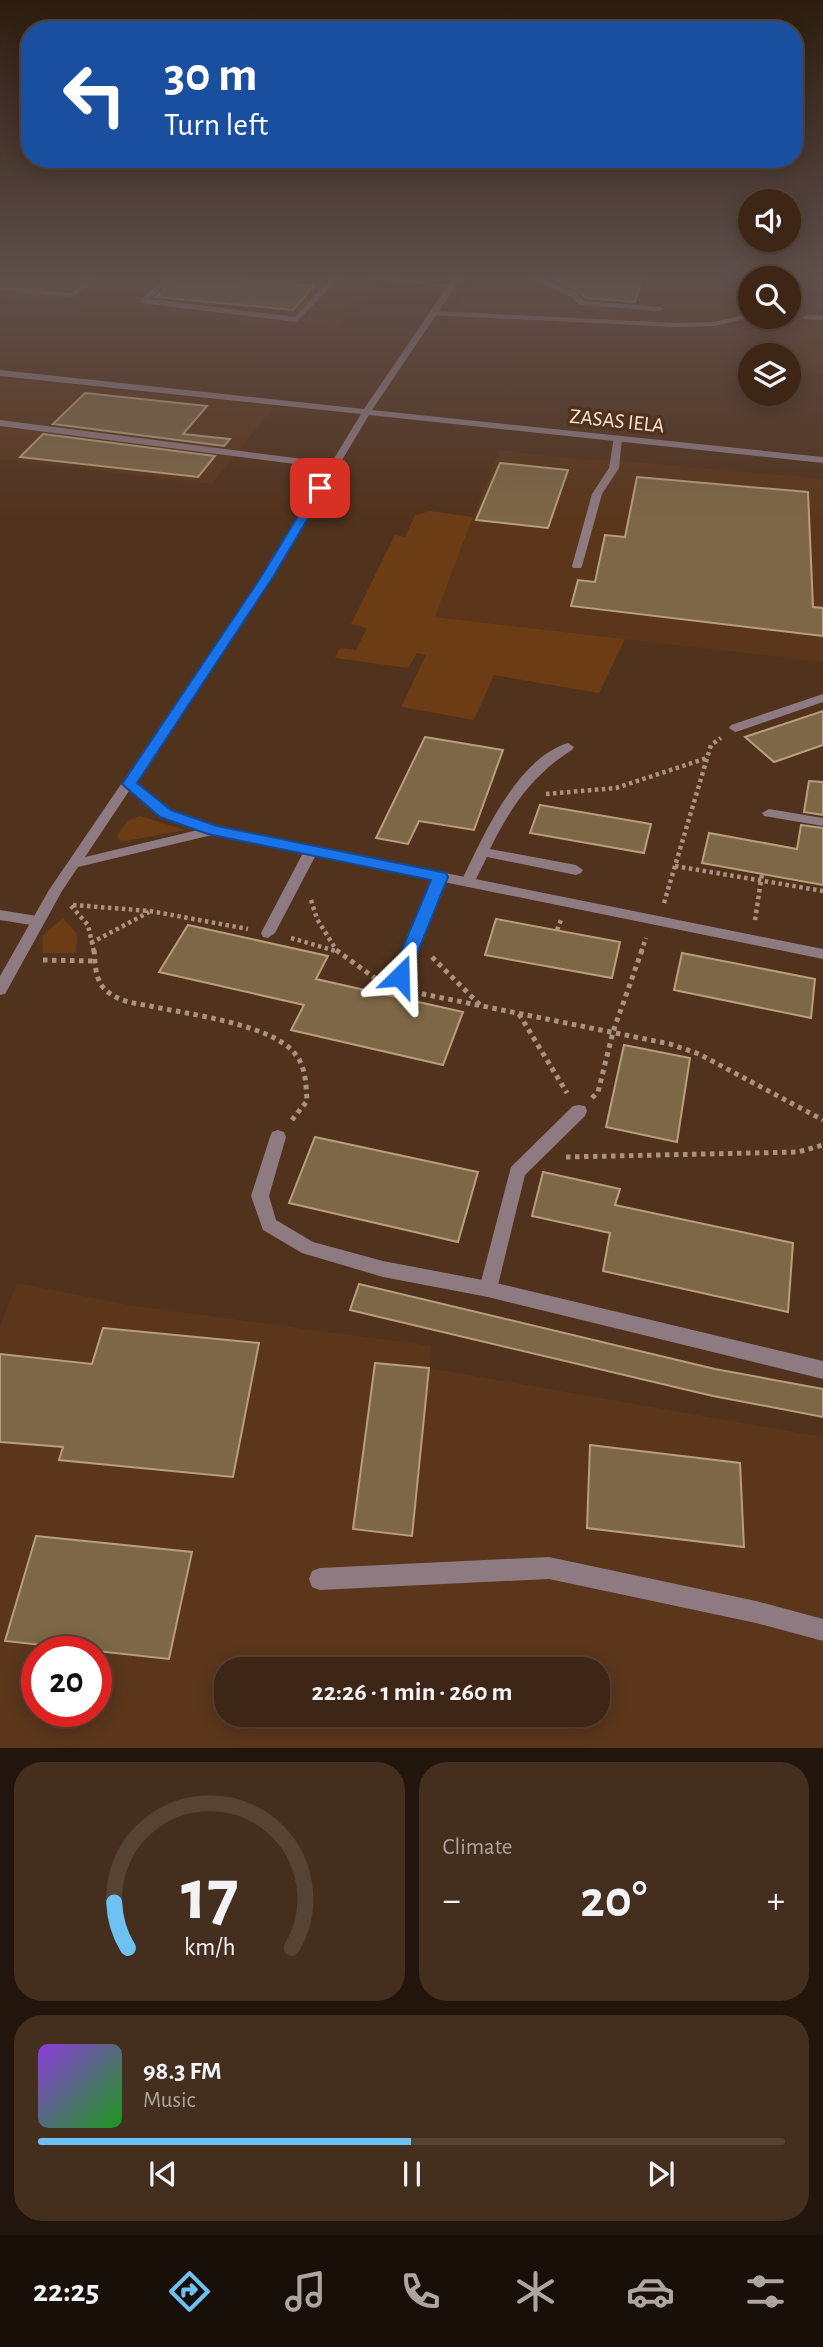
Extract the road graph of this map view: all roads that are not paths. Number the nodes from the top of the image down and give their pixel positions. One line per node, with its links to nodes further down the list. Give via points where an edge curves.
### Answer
1 (401, 360): 3 (street)
2 (0, 373): 3 (street, ZASAS IELA)
3 (366, 412): 5 (street, ZASAS IELA); 7 (street)
4 (0, 423): 7 (street)
5 (617, 439): 6 (street, ZASAS IELA); 8 (street, via 614,468 597,494)
6 (823, 460)
7 (334, 466): 12 (street, via 267,577)
8 (577, 566)
9 (823, 698): 10 (street)
10 (734, 728)
11 (568, 747): 17 (street, via 548,757 524,781)
12 (129, 784): 15 (street, via 166,813); 18 (street)
13 (769, 813): 14 (street)
14 (823, 822)
15 (213, 831): 16 (street); 18 (street)
16 (311, 851): 20 (street); 24 (street)
17 (482, 852): 19 (street); 21 (street)
18 (74, 863): 23 (street)
19 (576, 870)
20 (440, 877): 21 (street); 26 (street)
21 (468, 883): 25 (street)
22 (0, 915): 23 (street)
23 (37, 921): 27 (street)
24 (268, 933)
25 (823, 954)
26 (402, 983)
27 (0, 990)
28 (579, 1111): 30 (street, via 517,1172)
29 (278, 1137): 30 (street, via 260,1196 270,1224 308,1248 383,1269)
30 (488, 1289): 31 (street)
31 (823, 1370)
32 (320, 1578): 33 (street, via 549,1568)
33 (823, 1630)

